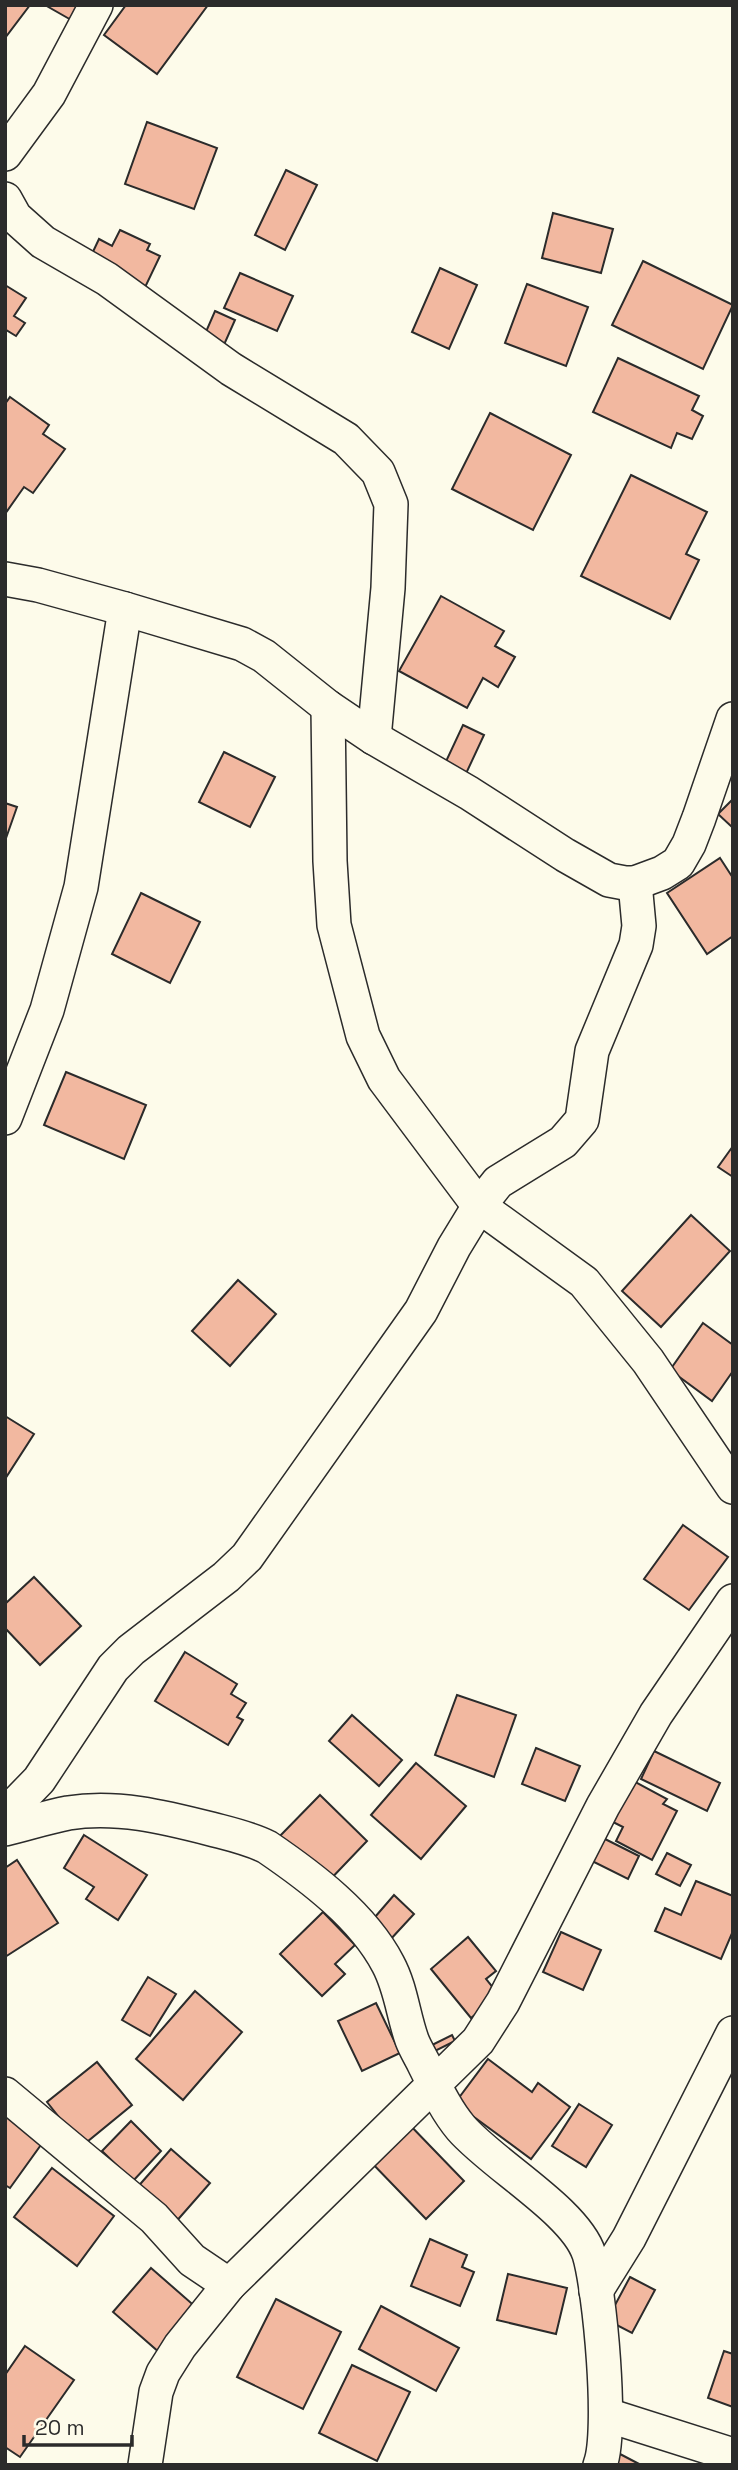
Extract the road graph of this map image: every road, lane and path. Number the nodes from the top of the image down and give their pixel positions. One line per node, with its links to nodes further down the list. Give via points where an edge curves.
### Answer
1 (96, 5): 2 (street, via 49,94)
2 (5, 154)
3 (5, 200): 8 (street, via 15,217 43,242 107,279 231,369 346,439 378,472 391,504)
4 (5, 579): 5 (street)
5 (125, 609): 6 (street, via 242,644); 10 (street, via 80,887 47,1010)
6 (328, 707): 8 (street); 11 (street, via 334,925 363,1036 383,1079)
7 (733, 719): 9 (street, via 684,853 662,873)
8 (374, 738): 9 (street, via 609,880)
9 (635, 883): 11 (street, via 636,945 592,1051 582,1120 563,1142 498,1182)
10 (5, 1118)
11 (479, 1206): 12 (street, via 584,1282 648,1361); 14 (street, via 421,1311 247,1557 113,1668 39,1780)
12 (733, 1487)
13 (733, 1601): 17 (street, via 656,1714 603,1806 493,2020 478,2041)
14 (5, 1815)
15 (5, 1829): 17 (street, via 68,1813 114,1810 193,1824 267,1847 352,1914 376,1944 389,1965 412,2041)
16 (733, 2033): 20 (street, via 636,2226)
17 (432, 2084): 19 (street); 20 (street, via 478,2146 581,2238 589,2253)
18 (5, 2094): 19 (street, via 154,2218 192,2260)
19 (229, 2285): 23 (street, via 163,2374)
20 (596, 2291): 21 (street)
21 (607, 2415): 22 (street); 24 (street)
22 (733, 2455)
23 (145, 2465)
24 (600, 2465)

